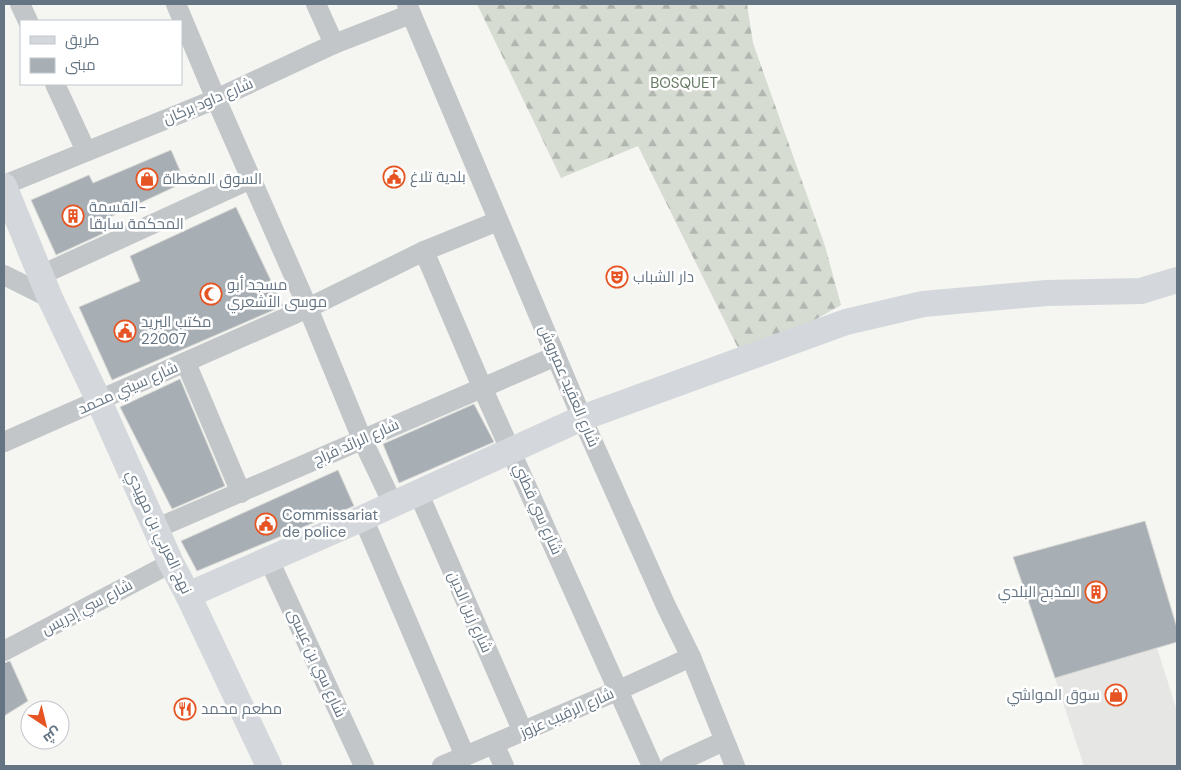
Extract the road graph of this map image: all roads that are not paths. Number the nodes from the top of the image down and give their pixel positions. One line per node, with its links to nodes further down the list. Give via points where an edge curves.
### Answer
1 (20, 4): 5 (street)
2 (176, 4): 8 (street)
3 (316, 4): 6 (street)
4 (409, 9): 6 (street, شارع داود بركان); 12 (street, شارع العقيد عميروش)
5 (28, 20)
6 (334, 44): 8 (street, شارع داود بركان)
7 (56, 85): 9 (street)
8 (216, 99): 9 (street, شارع داود بركان); 10 (street)
9 (86, 151): 11 (street, شارع داود بركان)
10 (251, 179): 16 (street); 17 (street)
11 (4, 185): 16 (main road, نهج العربي بن مهيدي)
12 (498, 221): 13 (street, شارع سيني محمد); 18 (street, شارع العقيد عميروش)
13 (424, 251): 17 (street, شارع سيني محمد); 20 (street, شارع سي قطني)
14 (4, 275): 16 (street)
15 (1177, 280): 22 (main road, via 1141,291 1047,293 923,304 855,320)
16 (45, 286): 21 (main road, نهج العربي بن مهيدي)
17 (308, 308): 19 (street, شارع سيني محمد); 23 (street)
18 (556, 356): 20 (street, شارع الرائد فراج); 22 (street, شارع العقيد عميروش)
19 (186, 363): 21 (street, شارع سيني محمد); 27 (street)
20 (482, 386): 23 (street, شارع الرائد فراج); 25 (street, شارع سي قطني)
21 (99, 401): 24 (street, شارع سيني محمد); 30 (main road, نهج العربي بن مهيدي)
22 (582, 418): 25 (main road); 35 (street, شارع العقيد عميروش)
23 (362, 439): 27 (street, شارع الرائد فراج); 28 (street)
24 (4, 442)
25 (511, 449): 26 (main road); 36 (street, شارع سي قطني)
26 (418, 492): 28 (main road); 37 (street, شارع زين الدين)
27 (241, 493): 30 (street, شارع الرائد فراج)
28 (393, 504): 29 (main road)
29 (363, 518): 31 (main road); 40 (street)
30 (155, 528): 32 (main road, نهج العربي بن مهيدي)
31 (269, 560): 33 (main road); 42 (street, شارع سي بن عيسى)
32 (170, 563): 33 (main road, نهج العربي بن مهيدي); 34 (street, شارع سي إدريس)
33 (188, 595): 41 (main road, نهج العربي بن مهيدي)
34 (4, 651)
35 (691, 657): 36 (street, شارع الرقيب عزوز); 38 (street, شارع العقيد عميروش)
36 (618, 690): 37 (street, شارع الرقيب عزوز); 45 (street, شارع سي قطني)
37 (523, 732): 39 (street, شارع الرقيب عزوز)
38 (724, 742): 46 (street); 47 (street, شارع العقيد عميروش)
39 (494, 744): 40 (street, شارع الرقيب عزوز); 44 (street)
40 (465, 756): 43 (street, شارع الرقيب عزوز)
41 (269, 766)
42 (364, 766)
43 (442, 766)
44 (504, 766)
45 (652, 766)
46 (670, 766)
47 (735, 766)

